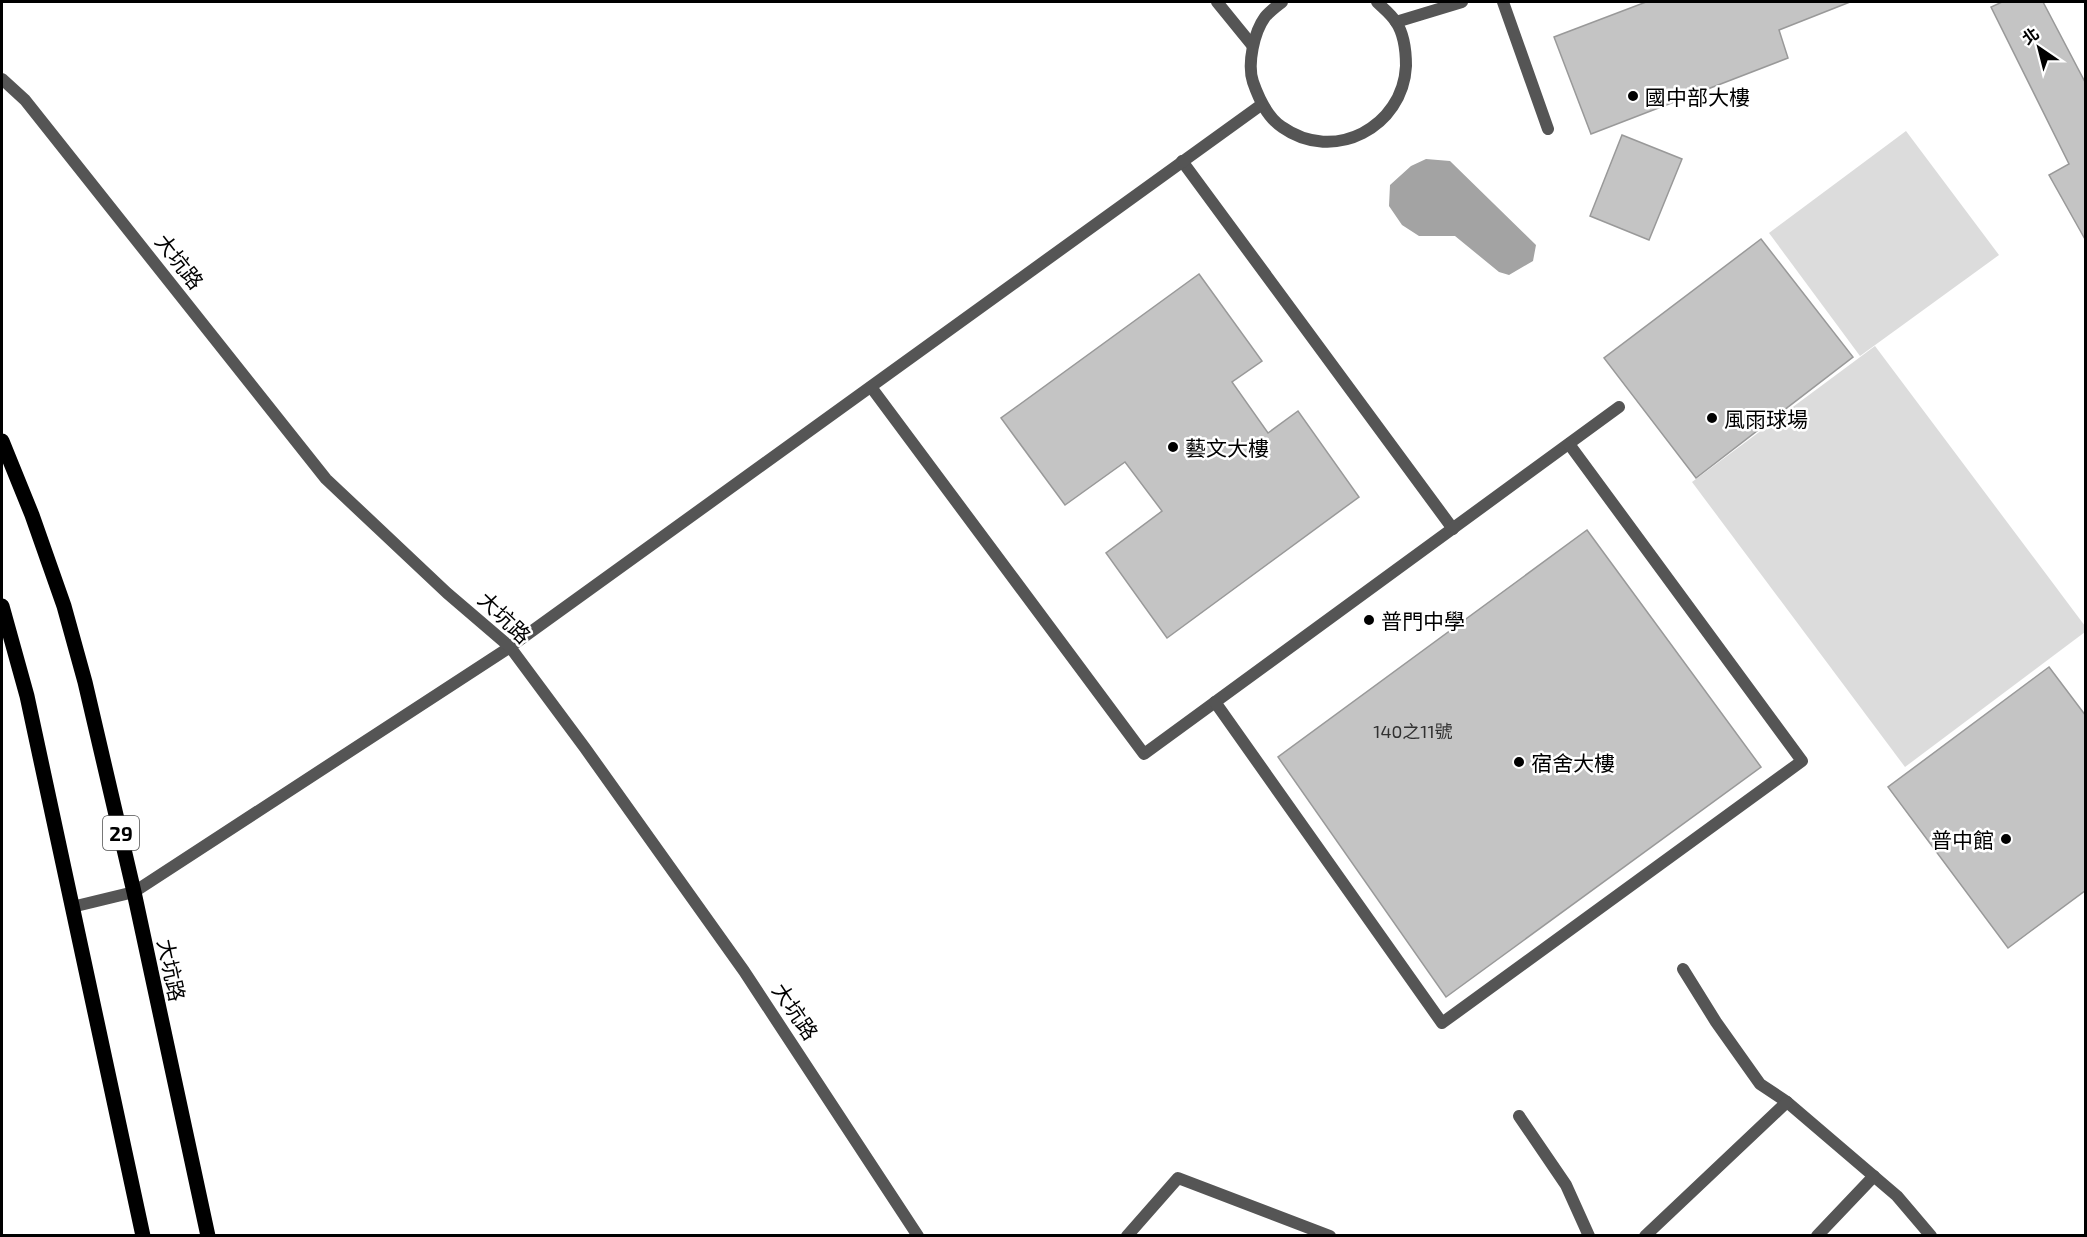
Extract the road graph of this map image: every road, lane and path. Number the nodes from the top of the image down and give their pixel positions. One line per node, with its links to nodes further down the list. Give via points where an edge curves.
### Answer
1 (1217, 2): 7 (street)
2 (1282, 2): 7 (street, via 1265,17)
3 (1377, 2): 6 (street)
4 (1462, 2): 6 (street)
5 (1503, 2): 10 (street)
6 (1396, 22): 9 (street, via 1406,51 1405,82 1392,110 1369,130 1341,141 1310,140 1282,127)
7 (1252, 45): 9 (street, via 1251,76)
8 (2, 79): 18 (street, 大坑路, via 25,100 326,479)
9 (1261, 105): 11 (street)
10 (1548, 129)
11 (1182, 161): 12 (street); 16 (street)
12 (871, 387): 18 (street); 19 (street, via 1144,754)
13 (1619, 407): 15 (street)
14 (2, 441): 20 (main road, 大坑路 / 29, via 64,606)
15 (1569, 444): 16 (street); 19 (street, via 1802,761 1442,1023)
16 (1453, 529): 19 (street)
17 (2, 606): 21 (main road, via 27,696)
18 (510, 647): 20 (street); 28 (street, 大坑路, via 744,971)
19 (1215, 702)
20 (134, 892): 21 (street); 27 (main road, 大坑路 / 29)
21 (72, 907): 26 (main road)
22 (1683, 969): 23 (street, via 1760,1084)
23 (1787, 1102): 25 (street); 32 (street)
24 (1519, 1116): 31 (street, via 1566,1185)
25 (1874, 1176): 33 (street); 34 (street)
26 (143, 1236)
27 (208, 1236)
28 (918, 1236)
29 (1127, 1236): 30 (street, via 1178,1178)
30 (1330, 1236)
31 (1589, 1236)
32 (1645, 1236)
33 (1817, 1236)
34 (1931, 1236)

